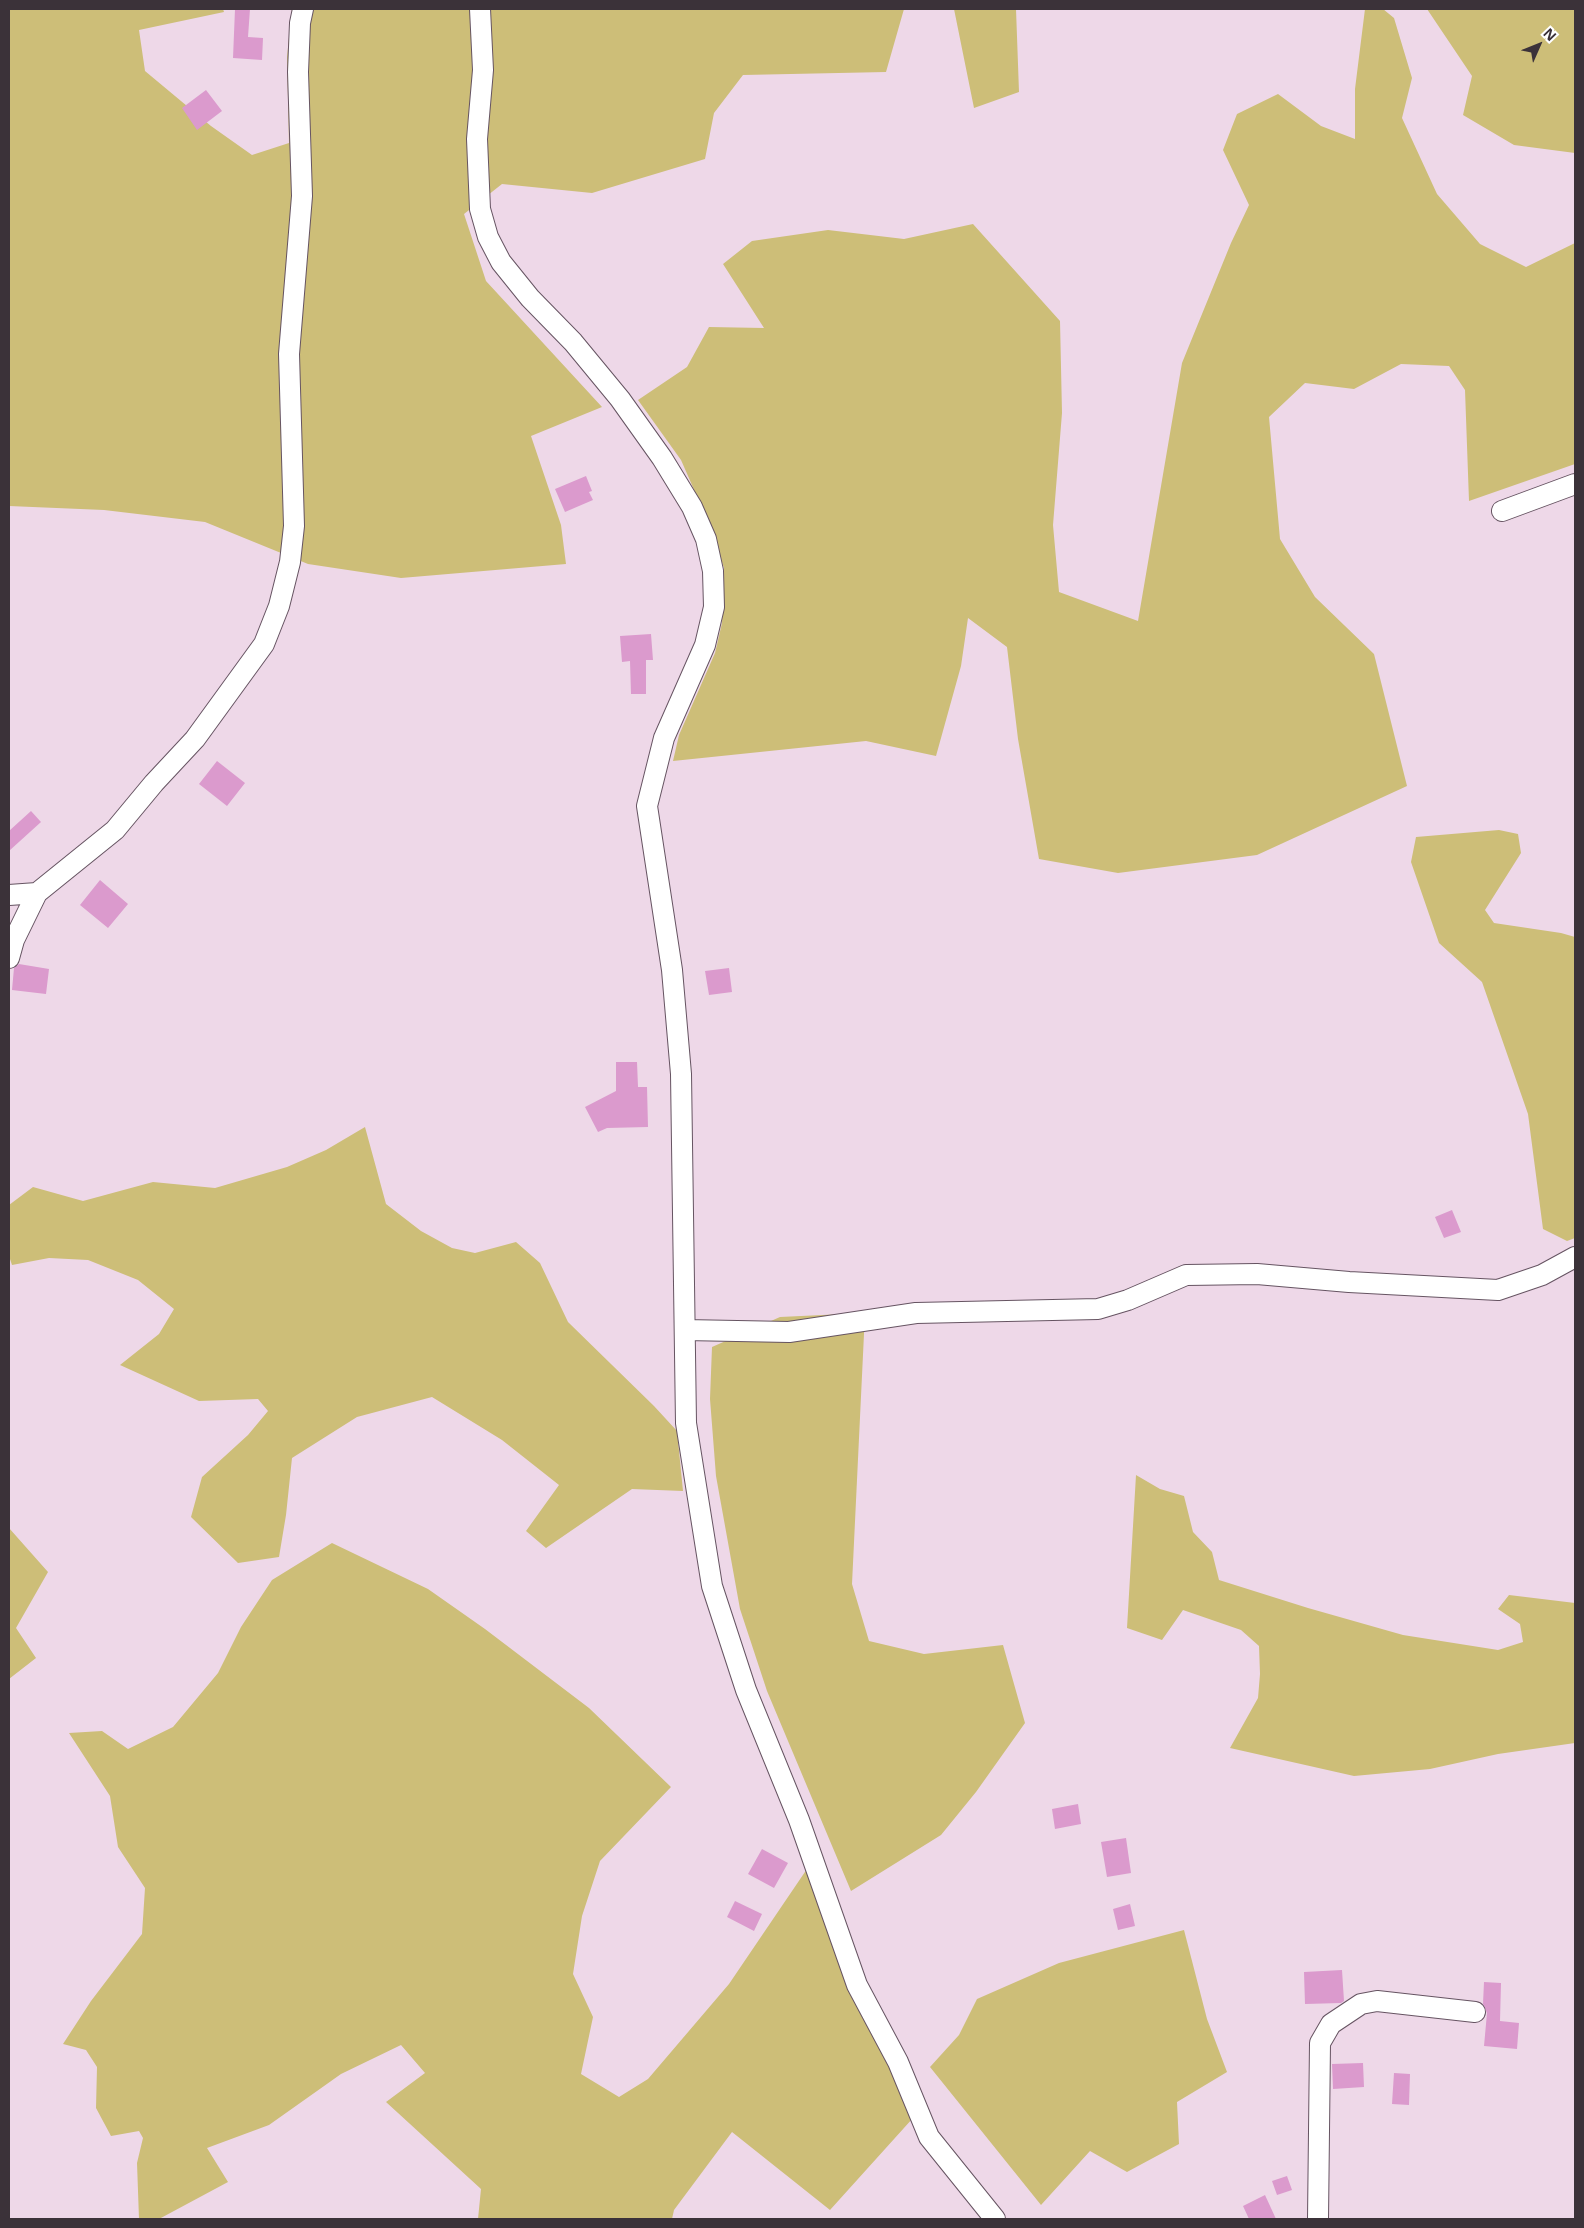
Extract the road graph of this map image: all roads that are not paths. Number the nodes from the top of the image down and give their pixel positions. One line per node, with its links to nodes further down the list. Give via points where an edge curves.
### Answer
1 (303, 9): 5 (street, via 298,72 302,196 289,354 294,526 290,562 279,606 264,644 195,739 115,830)
2 (480, 9): 9 (street, via 483,70 477,139 480,209 488,237 501,262 585,356 662,458 692,506 706,539 712,571 714,606 705,645 664,738 647,806 672,970 681,1074)
3 (1575, 484): 4 (street)
4 (1502, 511)
5 (37, 893): 6 (street); 7 (street, via 14,940)
6 (9, 894)
7 (9, 958)
8 (1575, 1256): 9 (street, via 1542,1275 1498,1290 1258,1274 1186,1274 1128,1300 1098,1309 916,1314 789,1332)
9 (685, 1330): 11 (street, via 686,1423 711,1576 746,1690 798,1820 857,1985 898,2062 929,2137)
10 (1475, 2012): 12 (street, via 1377,2001 1361,2004 1331,2024 1320,2043)
11 (995, 2219)
12 (1318, 2219)

